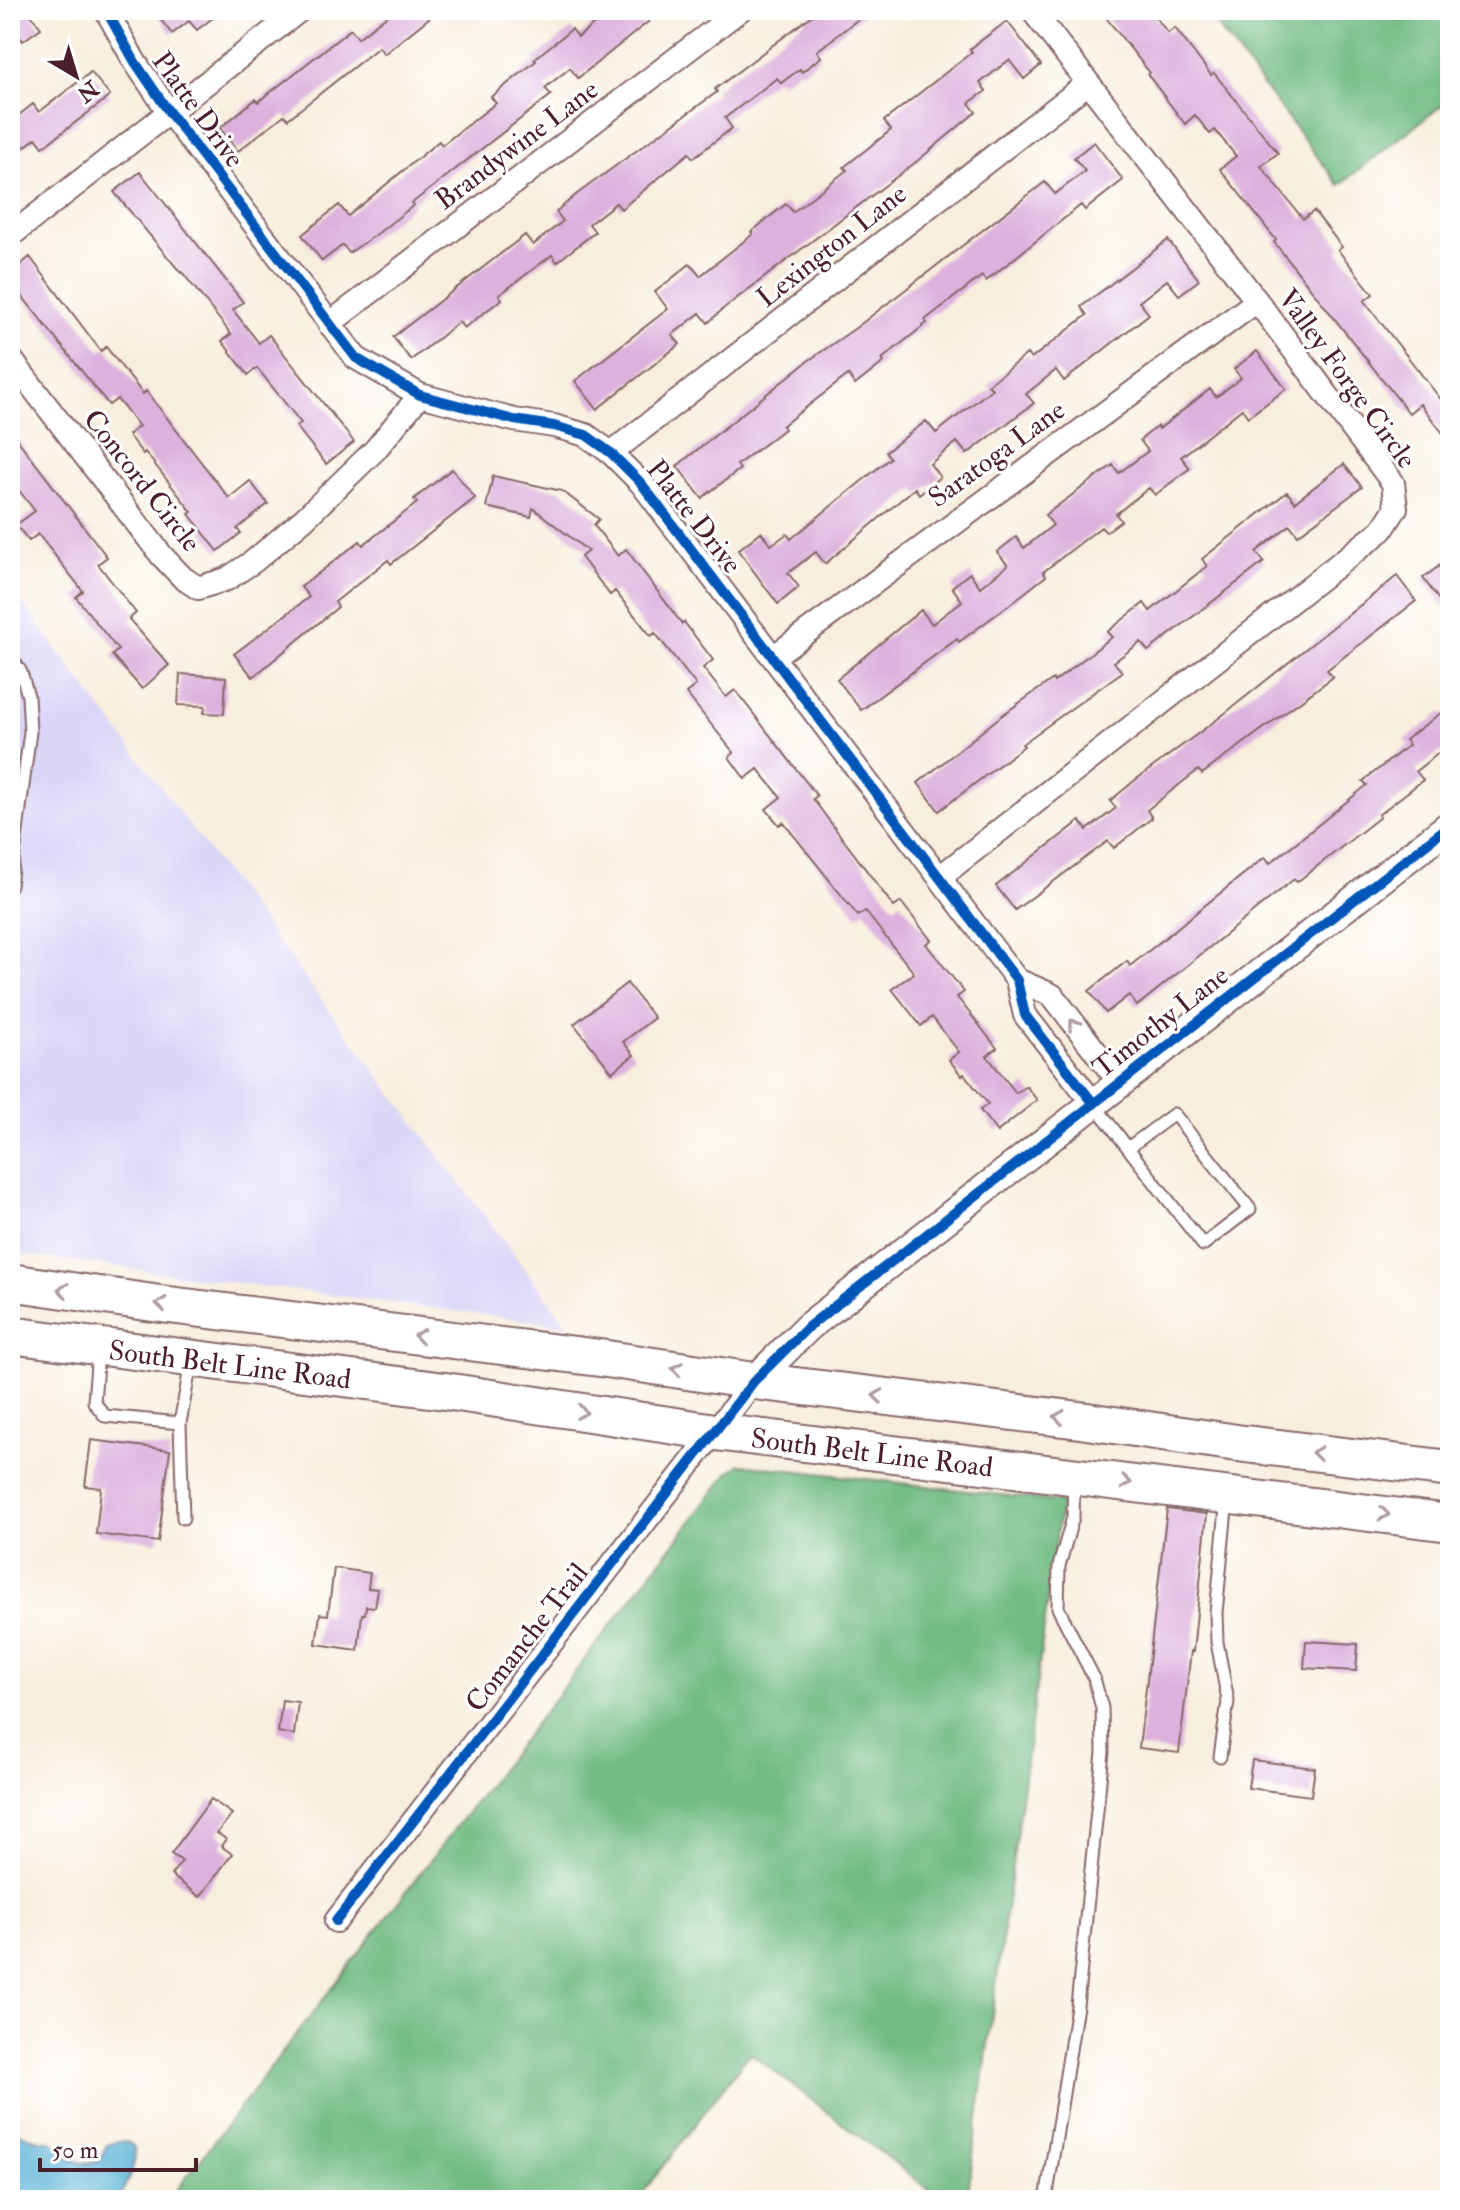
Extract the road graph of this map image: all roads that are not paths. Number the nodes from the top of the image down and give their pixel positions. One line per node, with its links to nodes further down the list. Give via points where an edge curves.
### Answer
1 (106, 10): 6 (street, Platte Drive)
2 (300, 10): 6 (street)
3 (740, 10): 9 (street, Brandywine Lane)
4 (1032, 10): 5 (street, Valley Forge Circle)
5 (1088, 83): 8 (street, Valley Forge Circle); 12 (street, Lexington Lane)
6 (169, 112): 7 (street); 9 (street, Platte Drive)
7 (10, 236)
8 (1257, 301): 14 (street, Saratoga Lane); 16 (street, Valley Forge Circle, via 1393,483 1396,508 1382,530)
9 (329, 324): 11 (street, Platte Drive, via 356,358)
10 (10, 358): 11 (street, Concord Circle, via 162,556 198,588 227,579 304,519 375,450)
11 (420, 395): 12 (street, Platte Drive, via 586,435)
12 (611, 453): 14 (street, Platte Drive, via 641,483)
13 (10, 655): 17 (lane, via 28,696 30,732)
14 (773, 657): 16 (street, Platte Drive)
15 (1450, 825): 19 (street, Timothy Lane)
16 (940, 877): 18 (street, Platte Drive)
17 (10, 885)
18 (1017, 980): 19 (street, Platte Drive, one-way to 18, via 1052,995); 20 (street, Platte Drive, via 1025,1015)
19 (1120, 1083): 20 (street, Timothy Lane)
20 (1094, 1104): 21 (lane); 26 (street, Timothy Lane, via 808,1327)
21 (1128, 1148): 21 (lane, via 1203,1245 1250,1209 1174,1114)
22 (10, 1282): 26 (main road, South Belt Line Road, one-way to 22)
23 (10, 1335): 24 (main road, South Belt Line Road)
24 (99, 1347): 25 (main road, South Belt Line Road); 27 (lane, via 94,1402 105,1416)
25 (191, 1359): 27 (lane); 28 (main road, South Belt Line Road, one-way to 28)
26 (754, 1381): 28 (street, Comanche Trail); 29 (main road, South Belt Line Road, one-way to 26)
27 (180, 1423): 32 (lane)
28 (715, 1432): 30 (main road, South Belt Line Road); 35 (street, Comanche Trail)
29 (1450, 1469)
30 (1074, 1477): 31 (main road, South Belt Line Road, one-way to 31); 36 (lane, via 1073,1517 1059,1566 1058,1608 1094,1678 1102,1708 1103,1752 1077,2006)
31 (1227, 1494): 33 (main road, South Belt Line Road, one-way to 33); 34 (lane, via 1216,1613 1228,1701)
32 (183, 1518)
33 (1450, 1523)
34 (1220, 1757)
35 (336, 1921)
36 (1046, 2200)

